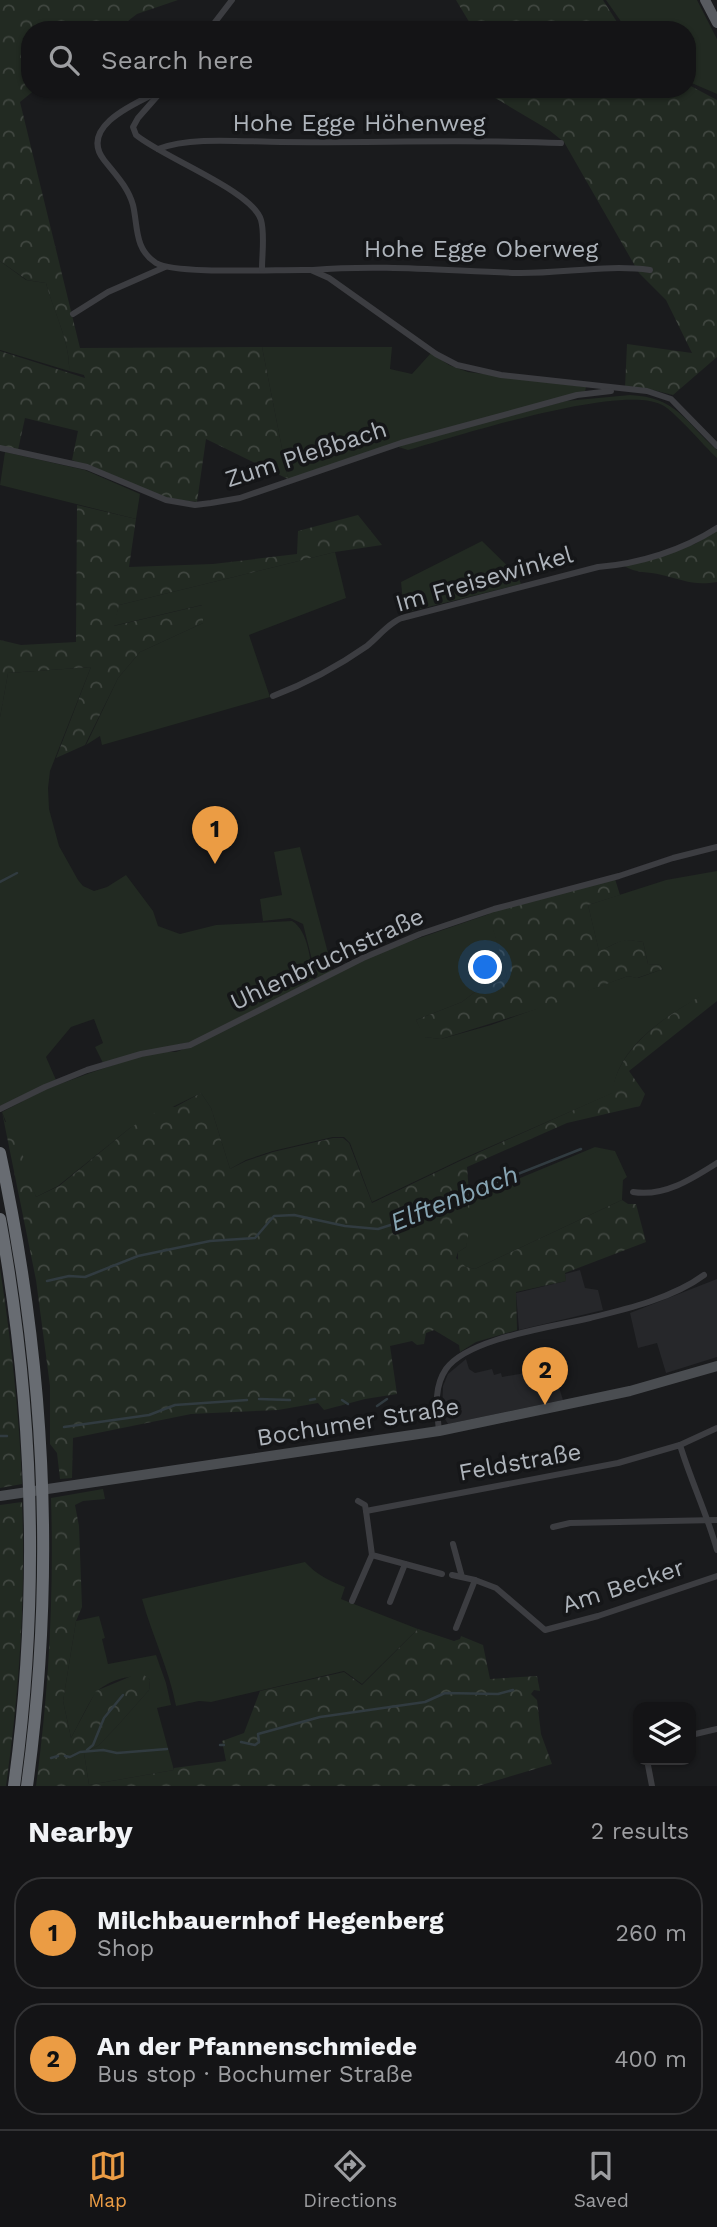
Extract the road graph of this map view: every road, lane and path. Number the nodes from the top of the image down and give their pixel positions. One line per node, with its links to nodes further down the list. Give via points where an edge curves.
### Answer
1 (232, 0): 3 (street)
2 (705, 0): 4 (main road)
3 (216, 21)
4 (717, 23)
5 (147, 98): 9 (street, via 113,116 97,145 132,205 142,248)
6 (156, 98): 8 (street, via 133,127 136,135)
7 (561, 143): 8 (street, Hohe Egge Höhenweg, via 218,142 170,144)
8 (158, 149): 10 (street, via 255,208 262,225)
9 (165, 267): 10 (street, Hohe Egge Oberweg); 13 (street, via 108,292)
10 (262, 269): 11 (street, Hohe Egge Oberweg)
11 (312, 270): 12 (street, Hohe Egge Oberweg); 14 (street, via 457,365)
12 (650, 270)
13 (73, 314)
14 (627, 390): 15 (street, via 671,399); 16 (street, Zum Pleßbach, via 578,395 486,419 240,498 195,505 166,500 87,467)
15 (717, 446)
16 (0, 448)
17 (717, 528): 18 (street, Im Freisewinkel, via 622,565 598,567 402,618 339,665)
18 (273, 696)
19 (717, 847): 20 (street, Uhlenbruchstraße, via 429,931 363,958 190,1045 87,1070)
20 (0, 1109)
21 (0, 1153): 52 (highway, via 30,1331 44,1499 41,1648)
22 (717, 1163): 23 (street, via 654,1194)
23 (633, 1192)
24 (0, 1219): 51 (highway, via 18,1337 31,1501 28,1646)
25 (704, 1275): 28 (street, via 651,1300 503,1339 460,1356 439,1383)
26 (717, 1366): 28 (main road, Bochumer Straße, via 631,1391)
27 (717, 1428): 29 (street, Feldstraße)
28 (439, 1431): 30 (main road, Bochumer Straße)
29 (680, 1445): 32 (street, Feldstraße, via 618,1464); 33 (street)
30 (0, 1496)
31 (358, 1501): 32 (street)
32 (366, 1511): 38 (street)
33 (709, 1519): 34 (street); 35 (street); 37 (street)
34 (717, 1520)
35 (553, 1527)
36 (453, 1544): 43 (street)
37 (717, 1550)
38 (372, 1555): 39 (street); 45 (street)
39 (405, 1564): 40 (street); 46 (street)
40 (442, 1574)
41 (452, 1575): 43 (street, Am Becker)
42 (717, 1576): 44 (street, Am Becker, via 545,1630 505,1594)
43 (462, 1577): 44 (street, Am Becker)
44 (475, 1580): 47 (street)
45 (352, 1601)
46 (390, 1602)
47 (456, 1628)
48 (717, 1729): 49 (street)
49 (696, 1734)
50 (648, 1765): 53 (street)
51 (14, 1786)
52 (27, 1786)
53 (652, 1786)

